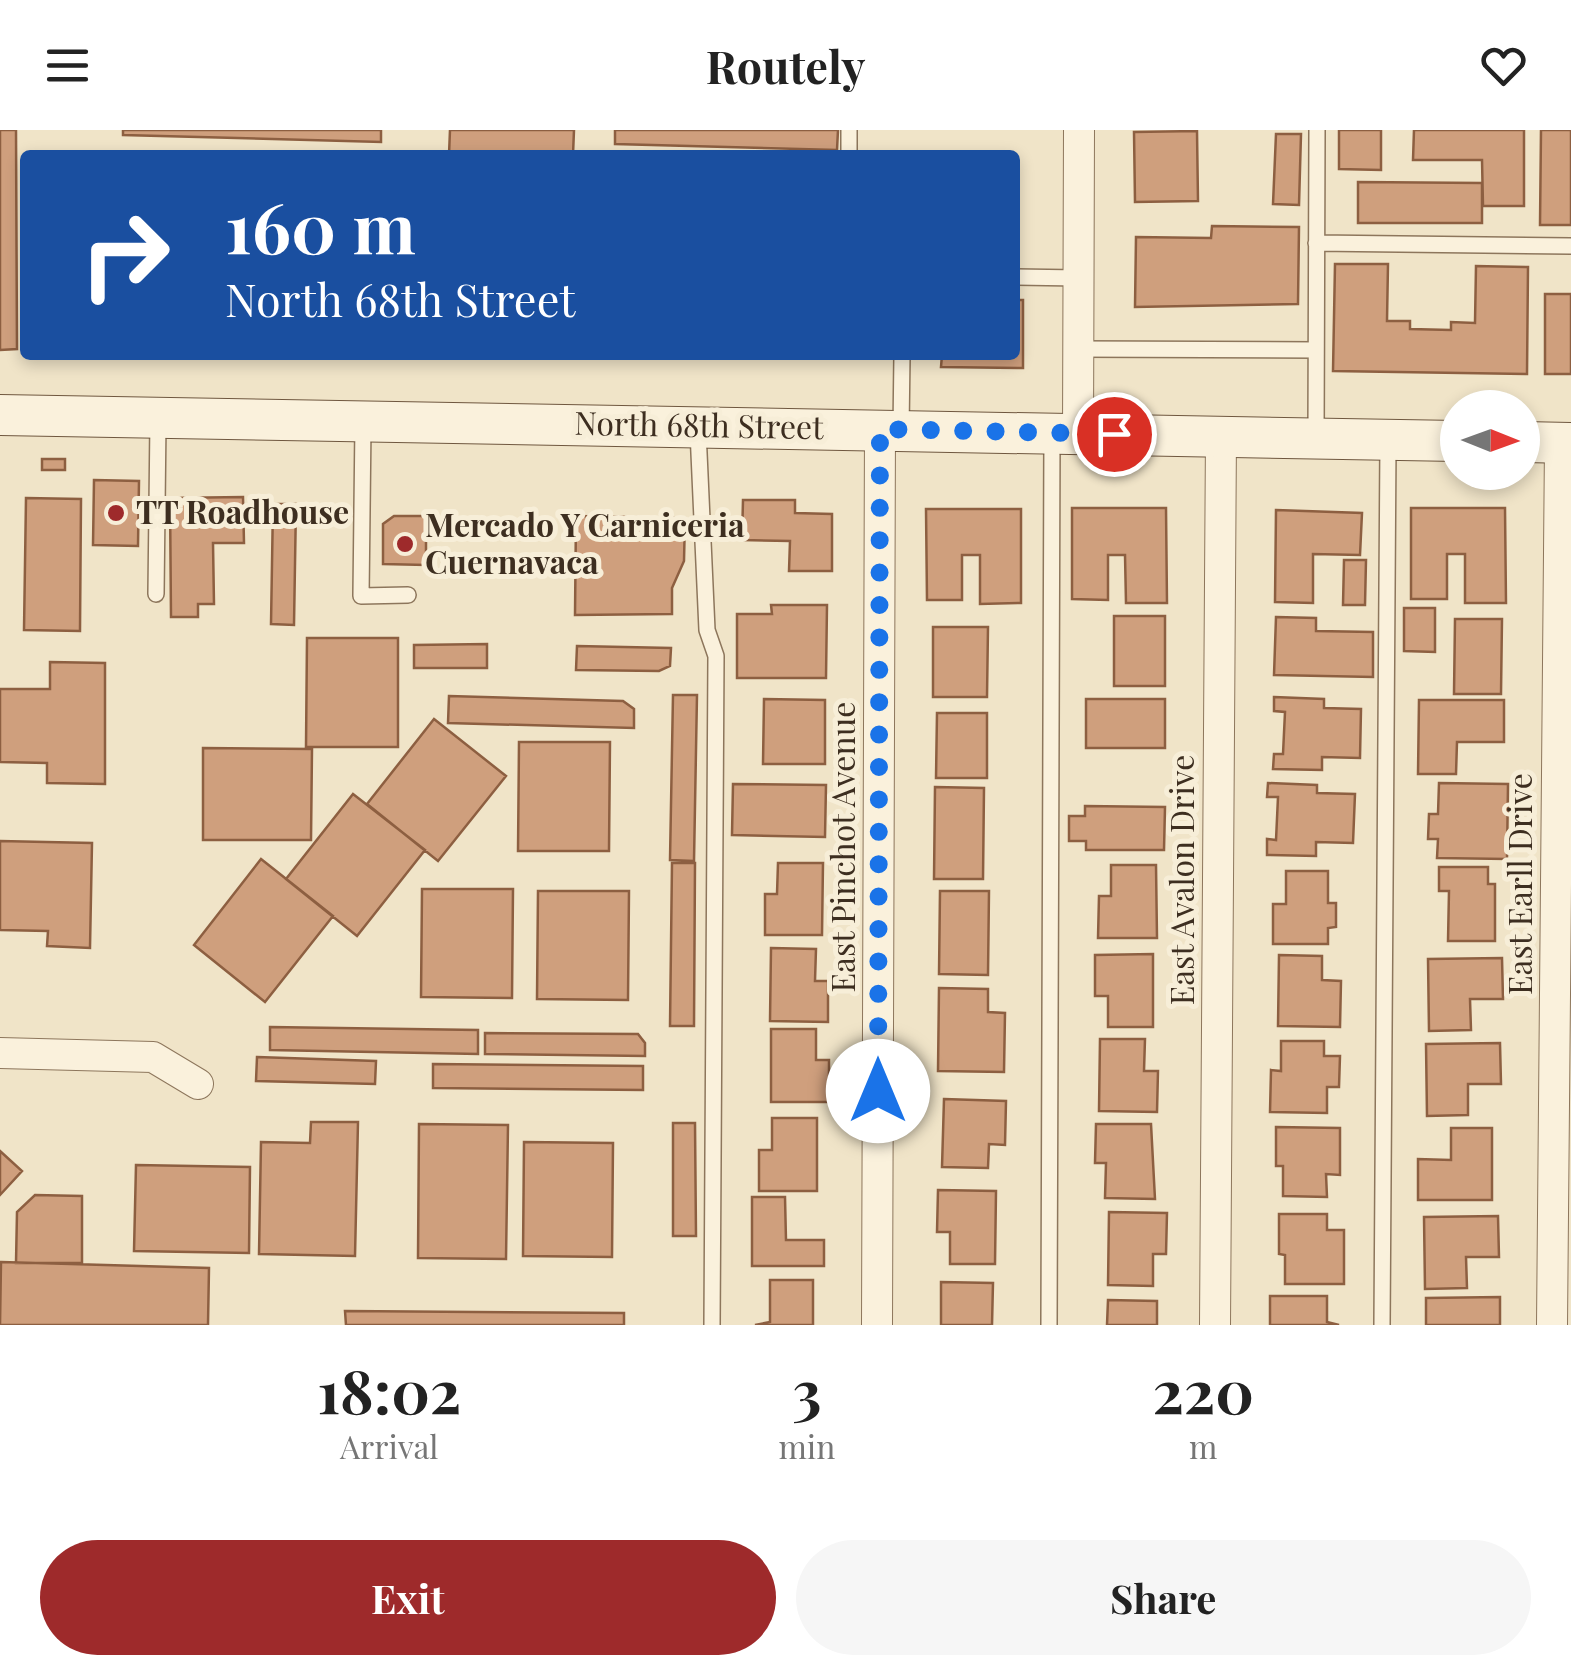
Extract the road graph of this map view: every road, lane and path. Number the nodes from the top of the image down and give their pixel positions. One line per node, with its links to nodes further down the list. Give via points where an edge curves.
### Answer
1 (1079, 130): 6 (street)
2 (1317, 130): 3 (lane)
3 (1316, 243): 4 (lane); 8 (lane)
4 (1571, 246)
5 (1020, 277): 6 (lane)
6 (1078, 278): 7 (street)
7 (1078, 350): 8 (lane); 15 (street)
8 (1316, 350): 17 (lane)
9 (901, 360): 14 (lane)
10 (0, 415): 11 (main road, North 68th Street)
11 (158, 417): 12 (main road, North 68th Street); 21 (lane)
12 (363, 420): 13 (main road, North 68th Street); 22 (lane, via 361,596)
13 (698, 425): 14 (main road, North 68th Street); 25 (lane, via 706,630 716,656)
14 (891, 430): 15 (main road, North 68th Street); 26 (street, East Pinchot Avenue)
15 (1065, 433): 16 (main road, North 68th Street); 27 (lane)
16 (1221, 435): 17 (main road, North 68th Street); 28 (street, East Avalon Drive)
17 (1316, 437): 18 (main road, North 68th Street)
18 (1388, 439): 19 (main road, North 68th Street); 29 (lane)
19 (1440, 440)
20 (1551, 443): 30 (street, East Earll Drive)
21 (156, 594)
22 (408, 595)
23 (0, 1053): 24 (street, via 153,1057)
24 (198, 1084)
25 (712, 1325)
26 (877, 1325)
27 (1049, 1325)
28 (1215, 1325)
29 (1382, 1325)
30 (1552, 1325)

